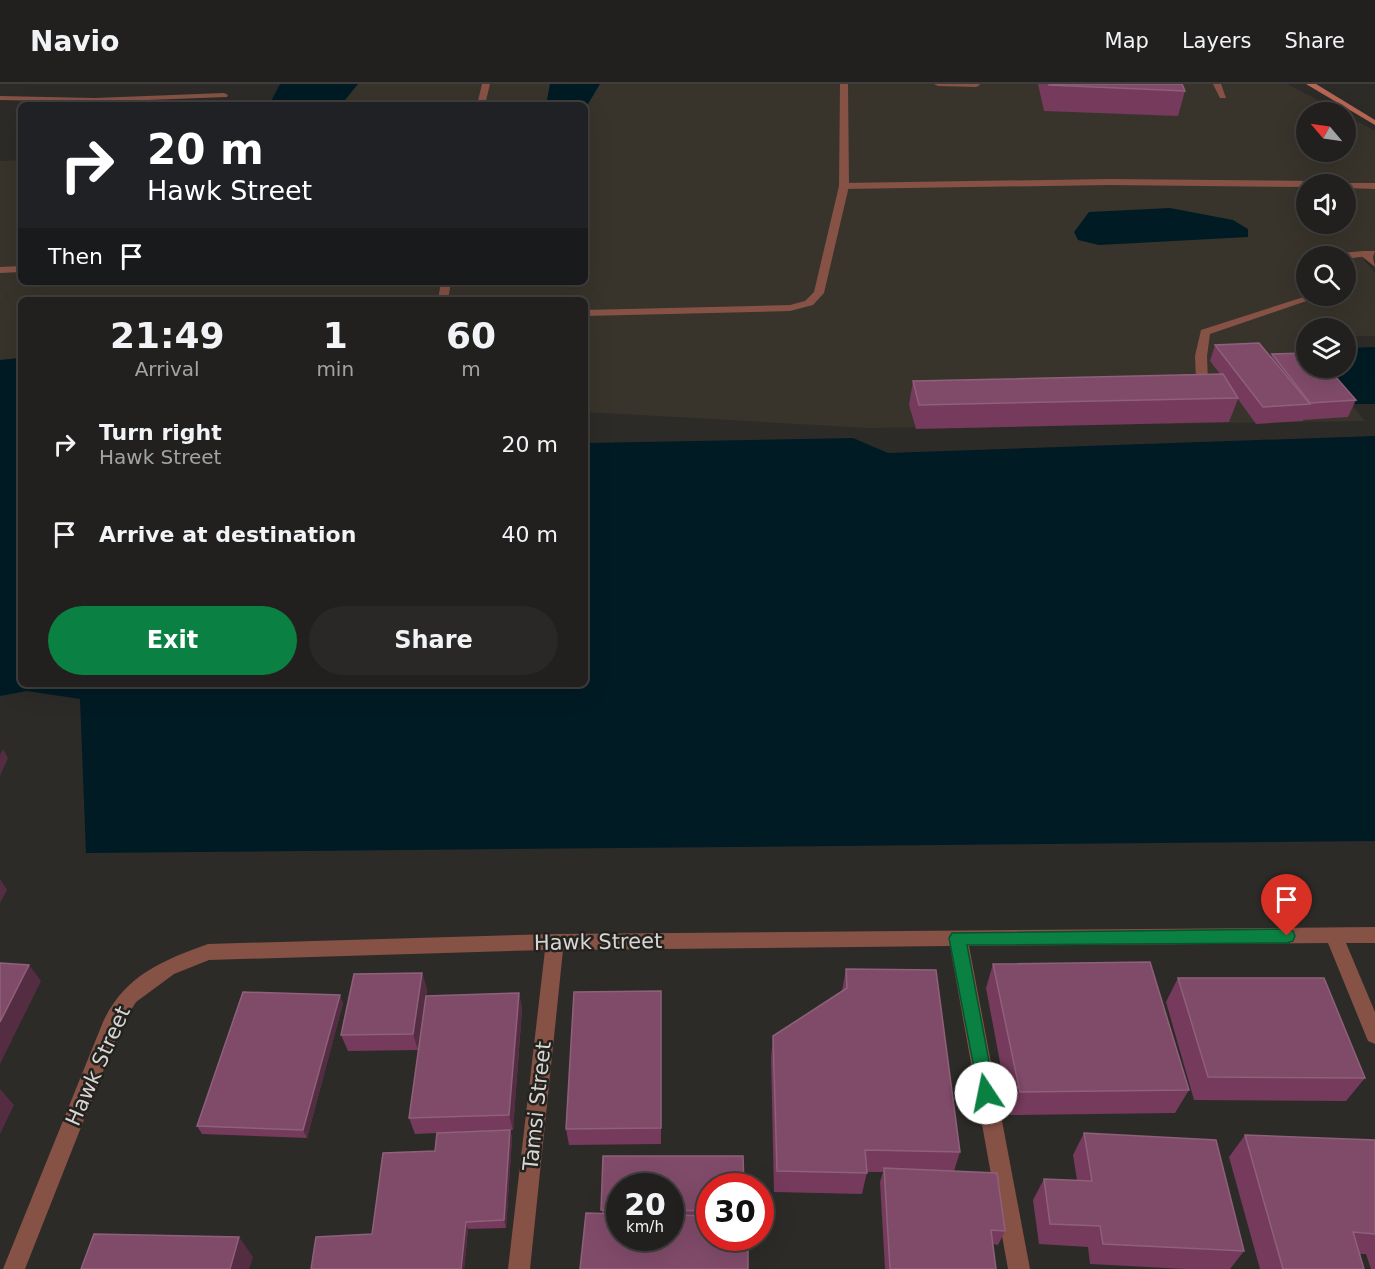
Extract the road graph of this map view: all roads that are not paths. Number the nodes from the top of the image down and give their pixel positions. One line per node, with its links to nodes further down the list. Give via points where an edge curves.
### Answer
1 (486, 84): 10 (street)
2 (844, 84): 14 (street)
3 (938, 84): 6 (street)
4 (1217, 84): 8 (street)
5 (1310, 84): 11 (street)
6 (975, 85)
7 (224, 95): 9 (street, via 94,100)
8 (1223, 96)
9 (0, 98)
10 (482, 102)
11 (1375, 123)
12 (1296, 184): 14 (street)
13 (1356, 185): 15 (street)
14 (844, 186): 21 (street, via 819,293 809,303 790,308)
15 (1375, 186)
16 (1370, 254): 17 (street)
17 (1375, 264)
18 (18, 269): 19 (street)
19 (0, 270)
20 (1296, 302): 22 (street, via 1205,332 1202,383)
21 (588, 313)
22 (1180, 384)
23 (1375, 935): 24 (street, Hawk Street)
24 (1334, 936): 25 (street, Hawk Street); 27 (street)
25 (958, 938): 26 (street, Hawk Street); 30 (street)
26 (555, 942): 28 (street, Hawk Street, via 208,952 167,968 129,996 113,1023); 29 (street, Tamsi Street)
27 (1375, 1035)
28 (14, 1269)
29 (519, 1269)
30 (1019, 1269)

